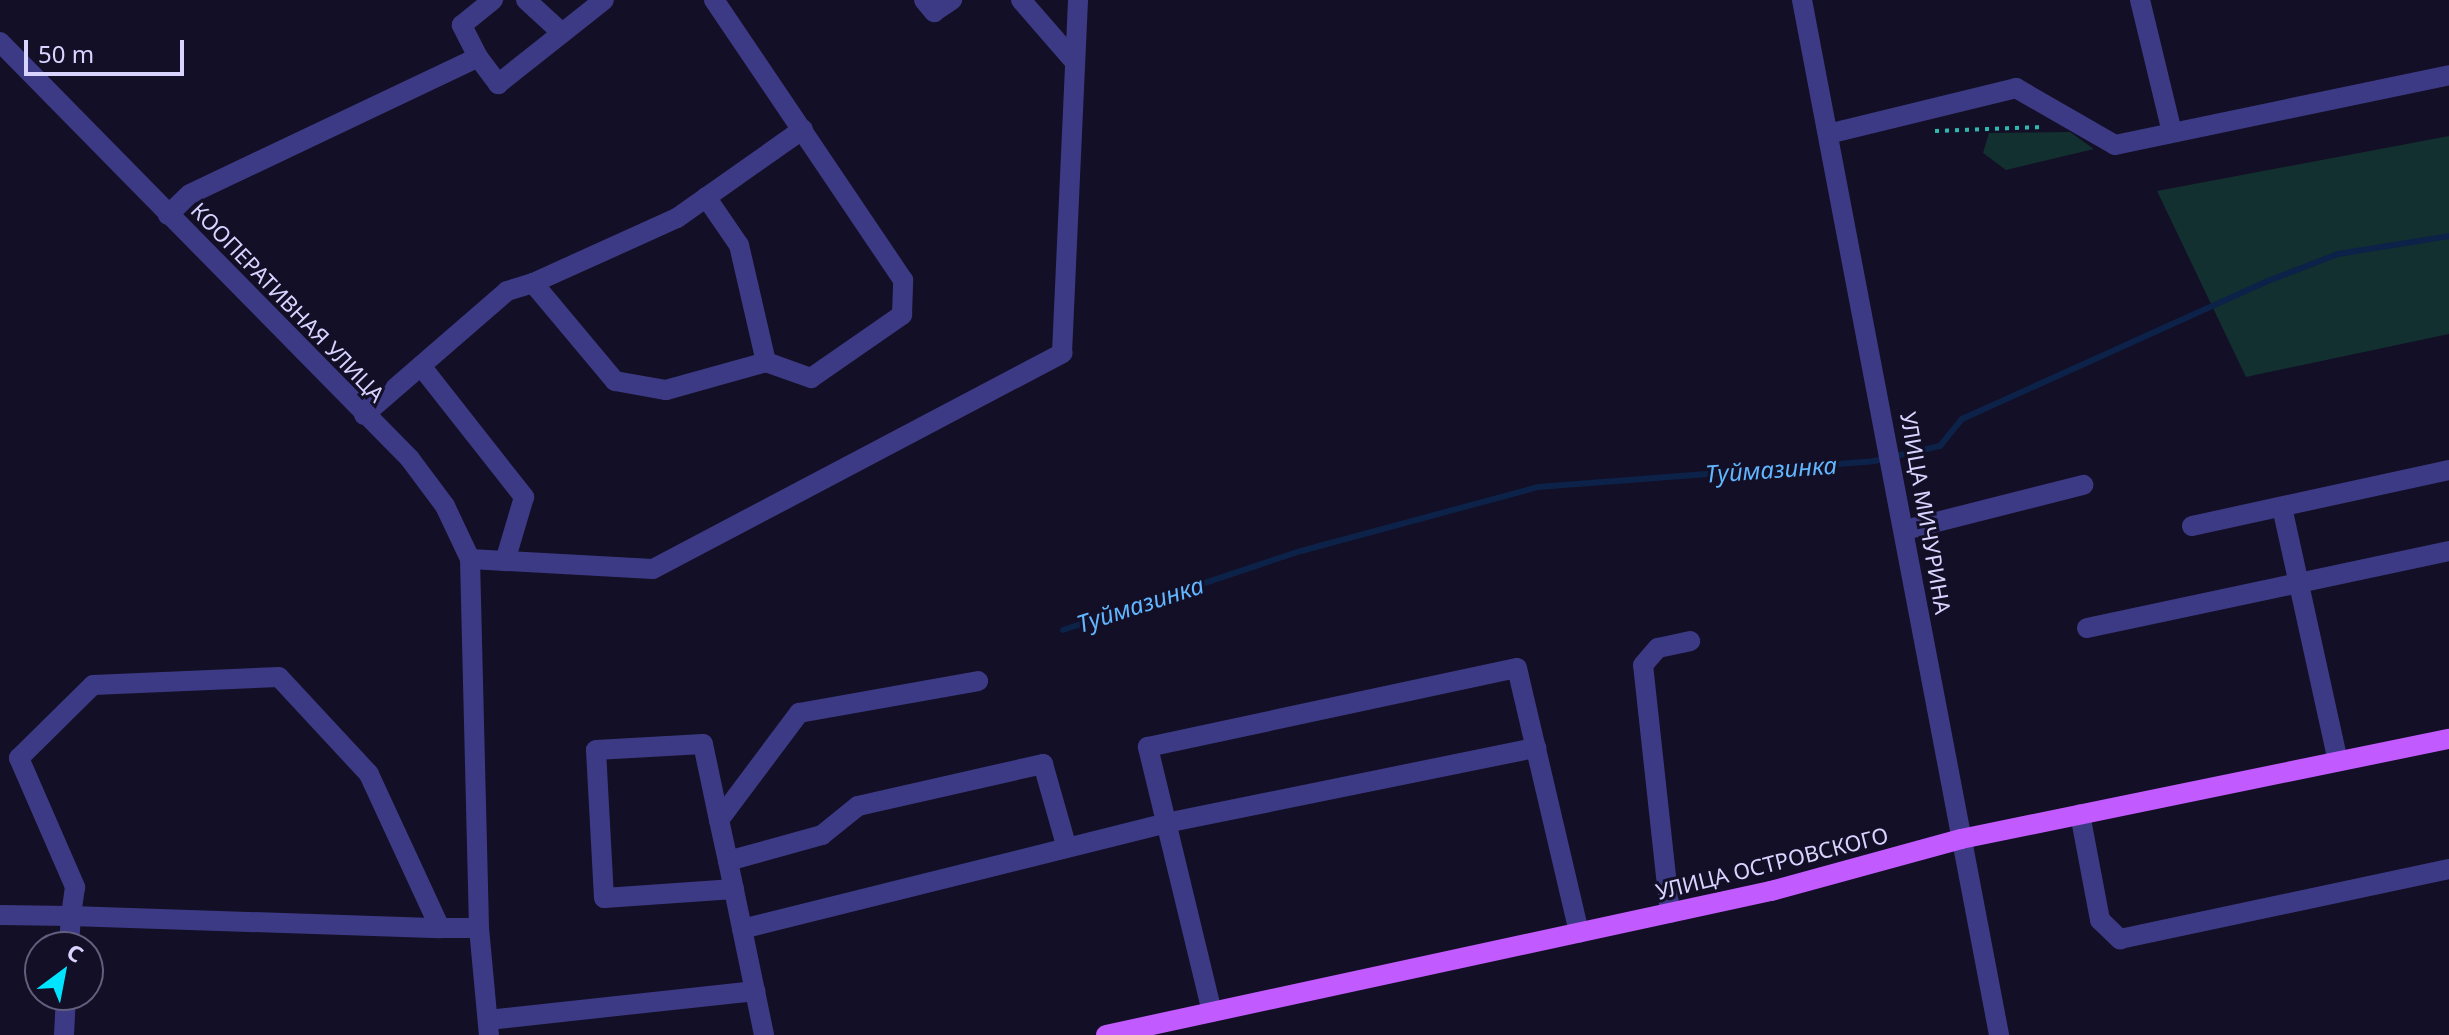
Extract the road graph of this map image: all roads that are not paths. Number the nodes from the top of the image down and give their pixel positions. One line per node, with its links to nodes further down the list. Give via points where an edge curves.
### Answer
1 (493, 0): 13 (street, via 462,25)
2 (526, 0): 11 (street)
3 (604, 0): 11 (street)
4 (714, 0): 16 (street)
5 (924, 0): 6 (street, via 934,12)
6 (952, 0)
7 (1021, 0): 14 (street)
8 (1078, 0): 14 (street)
9 (1802, 0): 18 (street, УЛИЦА МИЧУРИНА)
10 (2140, 0): 17 (street)
11 (562, 33): 13 (street, via 498,84)
12 (0, 42): 20 (street, КООПЕРАТИВНАЯ УЛИЦА)
13 (478, 57): 20 (street, via 190,194)
14 (1074, 61): 32 (street, via 1062,353 653,569)
15 (2449, 75): 17 (street)
16 (803, 129): 19 (street); 22 (street, via 903,280 902,315 811,378)
17 (2172, 132): 18 (street, via 2115,145 2016,88)
18 (1828, 134): 29 (street, УЛИЦА МИЧУРИНА)
19 (706, 197): 21 (street); 22 (street, via 739,245)
20 (168, 215): 24 (street, КООПЕРАТИВНАЯ УЛИЦА)
21 (533, 283): 22 (street, via 615,381 666,390); 23 (street, via 507,291)
22 (766, 362)
23 (421, 366): 24 (street); 32 (street, via 524,497)
24 (364, 415): 31 (street, КООПЕРАТИВНАЯ УЛИЦА, via 445,506)
25 (2449, 470): 27 (street)
26 (2083, 485): 29 (street)
27 (2282, 507): 28 (street); 33 (street)
28 (2192, 526)
29 (1905, 530): 43 (street, УЛИЦА МИЧУРИНА)
30 (2449, 551): 33 (street)
31 (470, 559): 32 (street); 52 (street, КООПЕРАТИВНАЯ УЛИЦА, via 479,707)
32 (505, 561)
33 (2299, 583): 34 (street); 39 (street)
34 (2087, 628)
35 (1690, 641): 48 (street, via 1658,648 1643,665)
36 (978, 681): 41 (street, via 799,713)
37 (2449, 739): 39 (main road, УЛИЦА ОСТРОВСКОГО)
38 (1536, 748): 42 (street); 42 (street, via 1517,668 1148,747); 55 (street)
39 (2338, 761): 40 (main road, УЛИЦА ОСТРОВСКОГО)
40 (2080, 814): 43 (main road, УЛИЦА ОСТРОВСКОГО); 46 (street, via 2100,920 2120,939)
41 (719, 820): 45 (street); 47 (street, via 703,744 596,750 604,898)
42 (1166, 823): 44 (street); 58 (street)
43 (1961, 839): 48 (main road, УЛИЦА ОСТРОВСКОГО); 63 (street, УЛИЦА МИЧУРИНА)
44 (1067, 848): 45 (street, via 1043,764 858,806 822,835); 53 (street)
45 (728, 861): 47 (street)
46 (2449, 869)
47 (734, 889): 53 (street)
48 (1670, 913): 55 (main road, УЛИЦА ОСТРОВСКОГО)
49 (0, 915): 50 (street)
50 (71, 916): 51 (street); 51 (street, via 75,887 19,758 93,685 279,677 369,774); 54 (street)
51 (440, 928): 52 (street)
52 (479, 928): 59 (street, КООПЕРАТИВНАЯ УЛИЦА)
53 (742, 929): 56 (street)
54 (70, 931)
55 (1579, 933): 58 (main road, УЛИЦА ОСТРОВСКОГО)
56 (755, 991): 59 (street); 61 (street)
57 (65, 1011): 60 (street)
58 (1212, 1012): 62 (main road, УЛИЦА ОСТРОВСКОГО)
59 (488, 1027)
60 (64, 1035)
61 (764, 1035)
62 (1106, 1035)
63 (1999, 1035)

